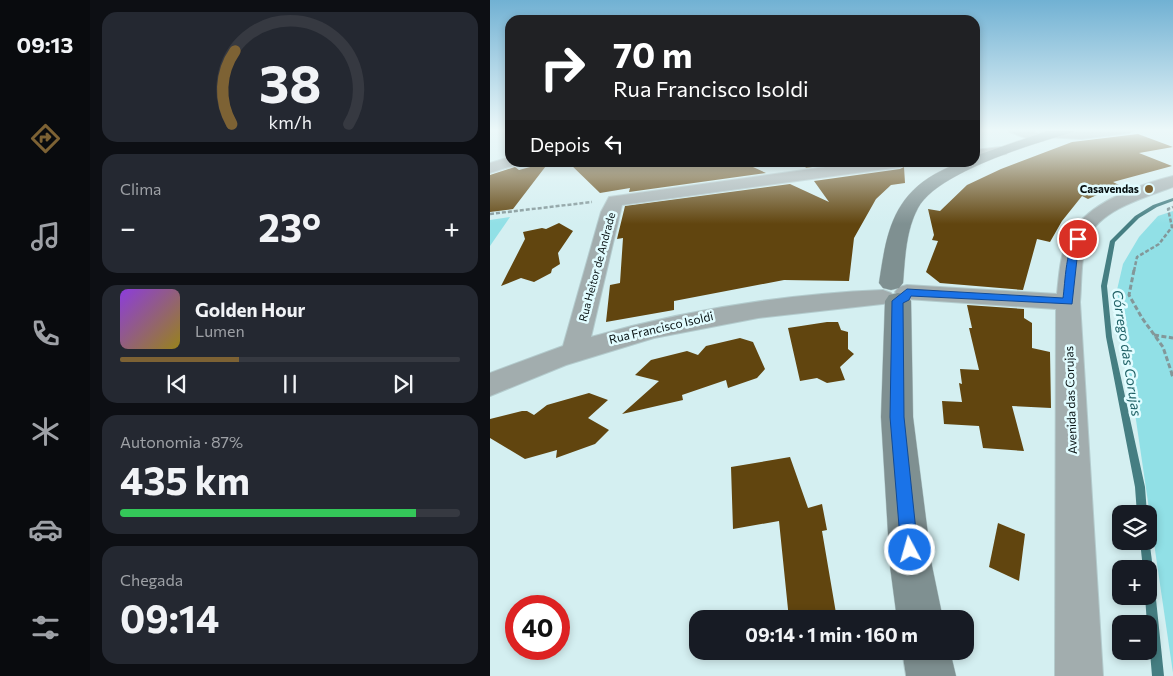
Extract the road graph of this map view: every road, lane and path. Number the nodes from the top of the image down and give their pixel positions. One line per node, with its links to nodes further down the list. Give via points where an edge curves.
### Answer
1 (505, 164): 5 (street)
2 (768, 167): 7 (street)
3 (861, 167): 7 (street, Rua Heitor de Andrade)
4 (964, 167): 11 (street, via 930,184 906,209 899,226)
5 (490, 168)
6 (1173, 181): 12 (street, Avenida das Corujas, via 1100,212 1083,228 1074,250)
7 (729, 184): 15 (street, Rua Heitor de Andrade, via 615,201)
8 (568, 204): 10 (path)
9 (1173, 207): 13 (path, via 1168,209 1172,227 1160,244 1137,257 1129,295)
10 (490, 214)
11 (892, 292): 12 (street, Rua Francisco Isoldi); 15 (street, Rua Francisco Isoldi, via 697,319); 18 (street, via 897,417 911,566)
12 (1068, 302): 21 (street, Avenida das Corujas)
13 (1154, 335): 14 (path); 16 (path, via 1163,347)
14 (1173, 338)
15 (575, 350): 17 (street, Rua Francisco Isoldi)
16 (1173, 376)
17 (490, 385)
18 (918, 610)
19 (927, 660): 20 (street)
20 (930, 676)
21 (1079, 676)

